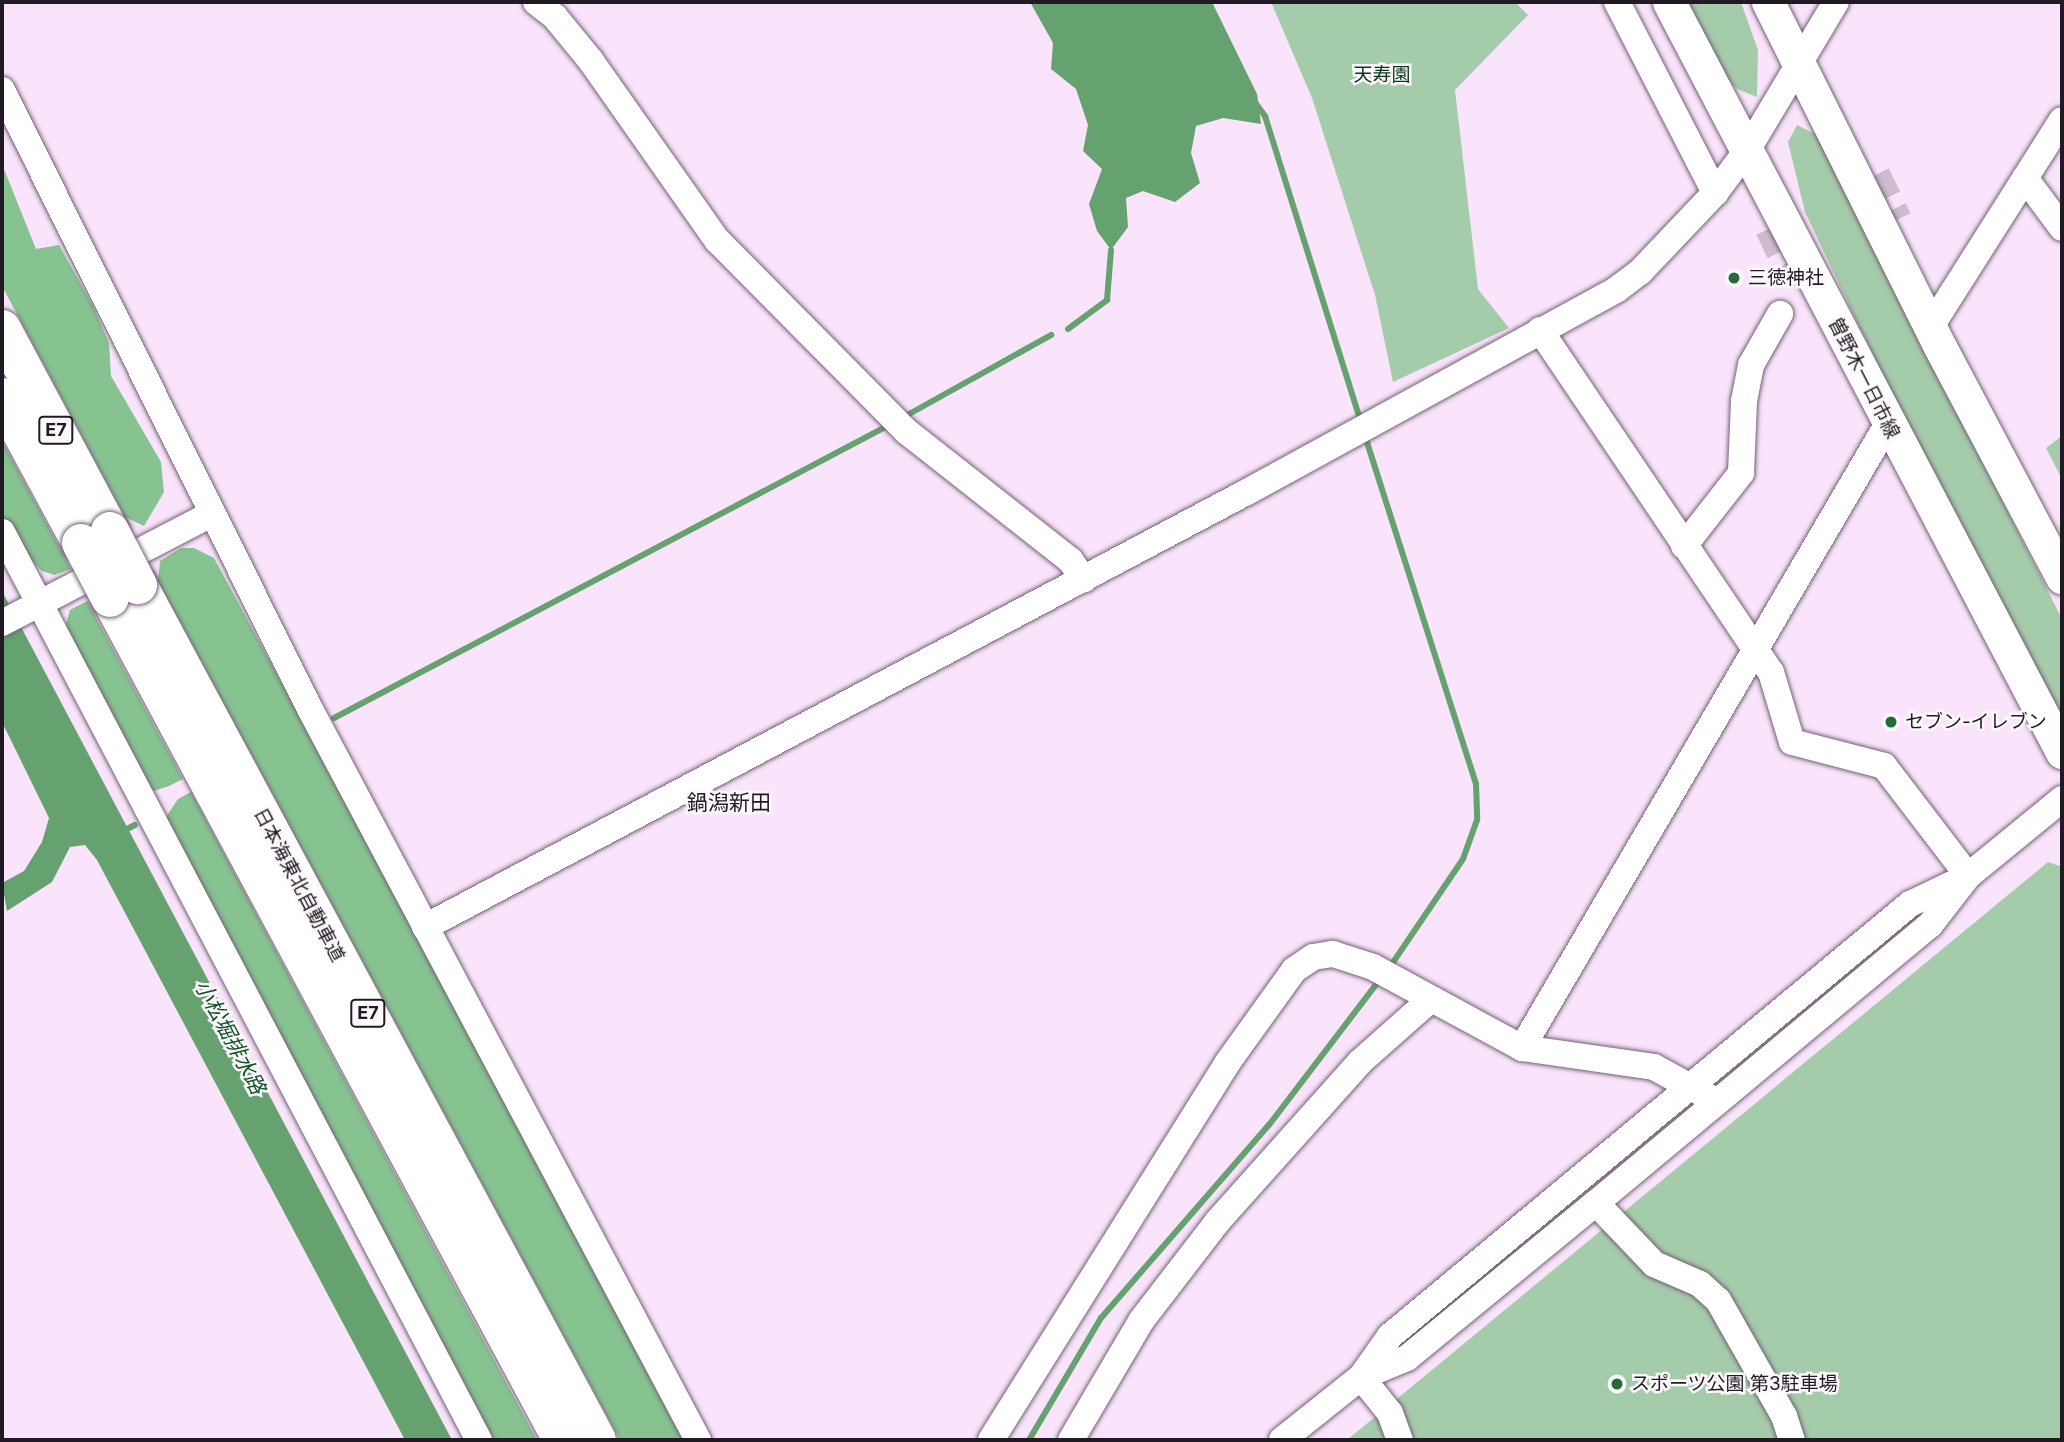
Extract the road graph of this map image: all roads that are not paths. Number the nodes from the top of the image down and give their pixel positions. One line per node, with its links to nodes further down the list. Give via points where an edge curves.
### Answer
1 (536, 2): 24 (street, via 555,17 591,61 717,240 906,431 1070,560)
2 (1617, 2): 11 (street)
3 (1669, 2): 9 (main road, 曽野木一日市線)
4 (1768, 2): 6 (main road)
5 (1836, 2): 6 (street)
6 (1799, 65): 9 (street); 14 (main road)
7 (2, 90): 19 (street)
8 (2062, 120): 10 (street)
9 (1748, 149): 11 (street); 18 (main road, 曽野木一日市線)
10 (2025, 178): 12 (street); 14 (street)
11 (1715, 192): 16 (street, via 1640,272)
12 (2062, 228)
13 (1780, 314): 22 (street, via 1751,365 1744,401 1741,473)
14 (1930, 328): 23 (main road)
15 (2, 329): 21 (highway, 日本海東北自動車道 / E7)
16 (1540, 330): 22 (street); 24 (street)
17 (2, 397): 21 (highway, 日本海東北自動車道 / E7)
18 (1887, 425): 28 (street); 29 (main road, 曽野木一日市線)
19 (211, 514): 26 (street); 32 (street)
20 (2, 532): 26 (street)
21 (95, 537): 25 (highway, 日本海東北自動車道 / E7, bridge)
22 (1684, 546): 28 (street)
23 (2062, 577)
24 (1084, 579): 32 (street)
25 (124, 592): 40 (highway, 日本海東北自動車道 / E7); 41 (highway, 日本海東北自動車道 / E7)
26 (33, 607): 27 (street); 39 (street)
27 (2, 623)
28 (1755, 650): 31 (street, via 1771,673 1792,742 1884,766); 34 (street)
29 (2062, 751)
30 (2062, 799): 31 (street)
31 (1968, 876): 35 (street, via 1910,904); 36 (street, via 1930,925)
32 (425, 927): 42 (street)
33 (1426, 998): 34 (street); 43 (street, via 1373,967 1333,954 1313,957 1294,970 1228,1062); 44 (street, via 1360,1062 1218,1221 1141,1321)
34 (1522, 1048): 35 (street, via 1654,1067)
35 (1692, 1087): 36 (street); 38 (street, via 1390,1336)
36 (1716, 1101): 37 (street)
37 (1596, 1203): 38 (street, via 1407,1358); 47 (street, via 1654,1264 1700,1284 1718,1300 1784,1416)
38 (1361, 1377): 45 (street); 46 (street, via 1390,1413)
39 (479, 1440)
40 (562, 1440)
41 (597, 1440)
42 (698, 1440)
43 (991, 1440)
44 (1071, 1440)
45 (1282, 1440)
46 (1399, 1440)
47 (1791, 1440)

